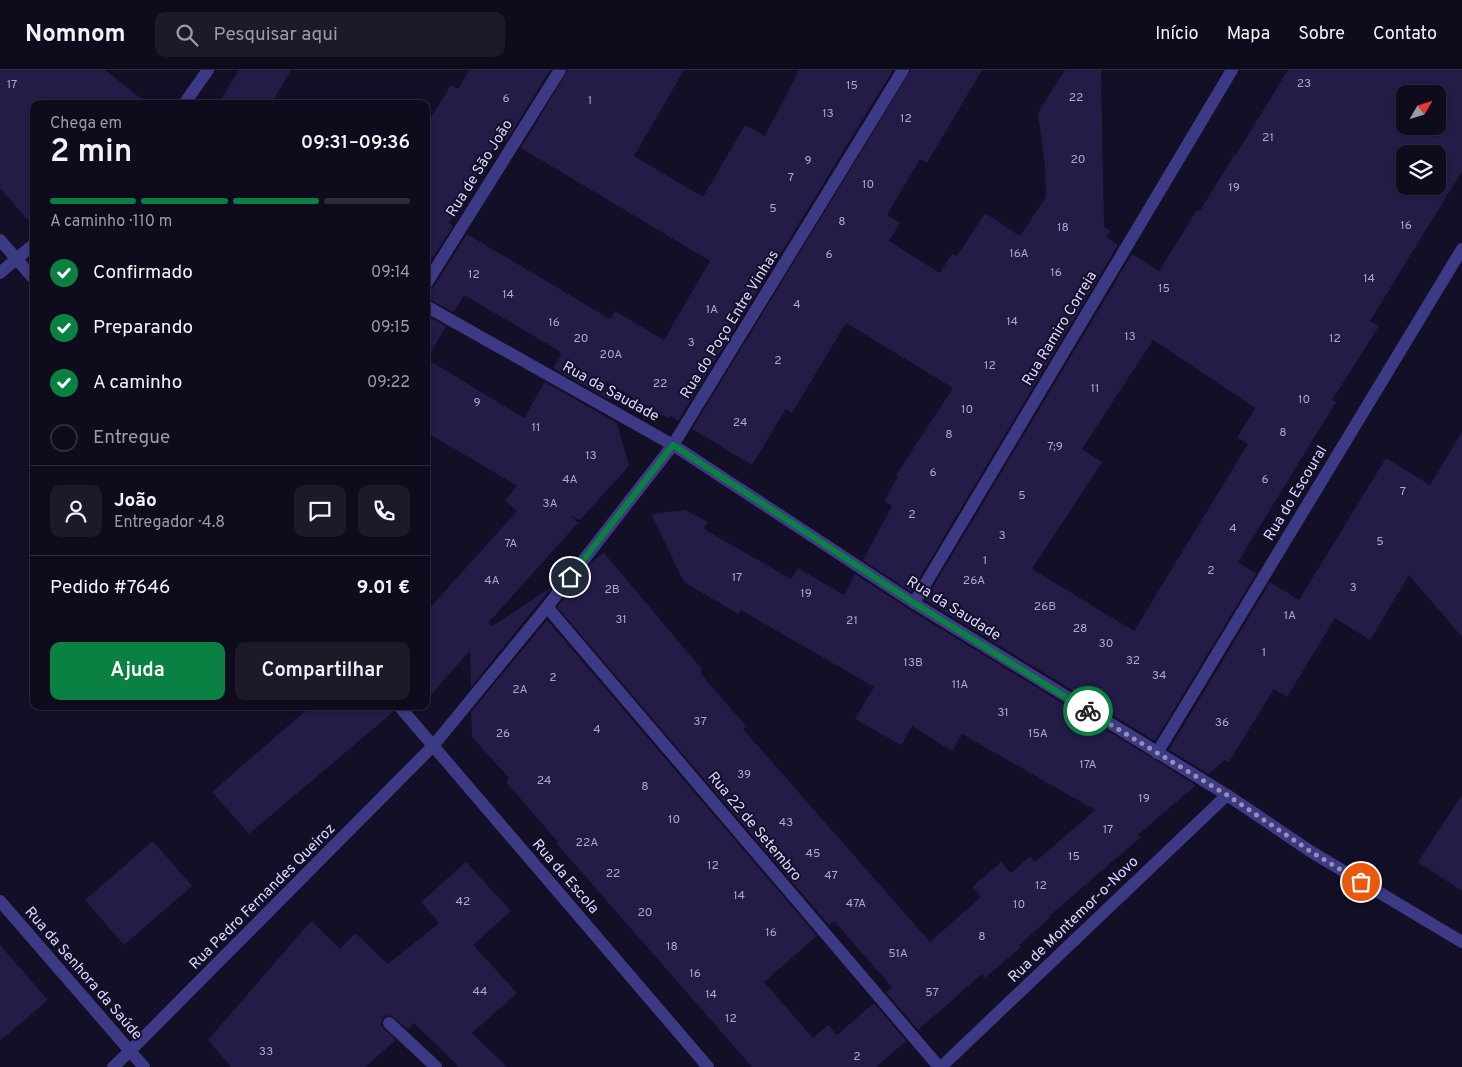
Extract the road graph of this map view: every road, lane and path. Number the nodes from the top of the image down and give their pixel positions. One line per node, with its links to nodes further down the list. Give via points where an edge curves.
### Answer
1 (208, 70): 5 (street)
2 (560, 70): 12 (street, Rua de São João)
3 (903, 70): 14 (street, Rua do Poço Entre Vinhas)
4 (1232, 70): 15 (street, Rua Ramiro Correia)
5 (187, 100)
6 (0, 240): 9 (street)
7 (30, 247): 9 (street)
8 (1462, 249): 19 (street, Rua do Escoural)
9 (16, 259): 10 (street); 11 (street)
10 (0, 273)
11 (30, 275)
12 (430, 278)
13 (430, 308): 14 (street, Rua da Saudade)
14 (673, 445): 15 (street, Rua da Saudade); 16 (street, Rua do Poço Entre Vinhas)
15 (914, 603): 19 (street, Rua da Saudade)
16 (547, 607): 18 (street, Rua do Poço Entre Vinhas); 29 (street, Rua 22 de Setembro)
17 (402, 710): 18 (street, Rua da Escola)
18 (433, 746): 24 (street, Rua Pedro Fernandes Queiroz); 28 (street, Rua da Escola)
19 (1157, 753): 20 (street, Rua da Saudade)
20 (1227, 795): 22 (street, Rua da Saudade, via 1310,851); 29 (street, Rua de Montemor-o-Novo)
21 (0, 901): 24 (street, Rua da Senhora da Saúde)
22 (1462, 942)
23 (389, 1023): 27 (street)
24 (130, 1051): 25 (street, Rua Pedro Fernandes Queiroz); 26 (street, Rua da Senhora da Saúde)
25 (113, 1067)
26 (144, 1067)
27 (436, 1067)
28 (708, 1067)
29 (940, 1067)

